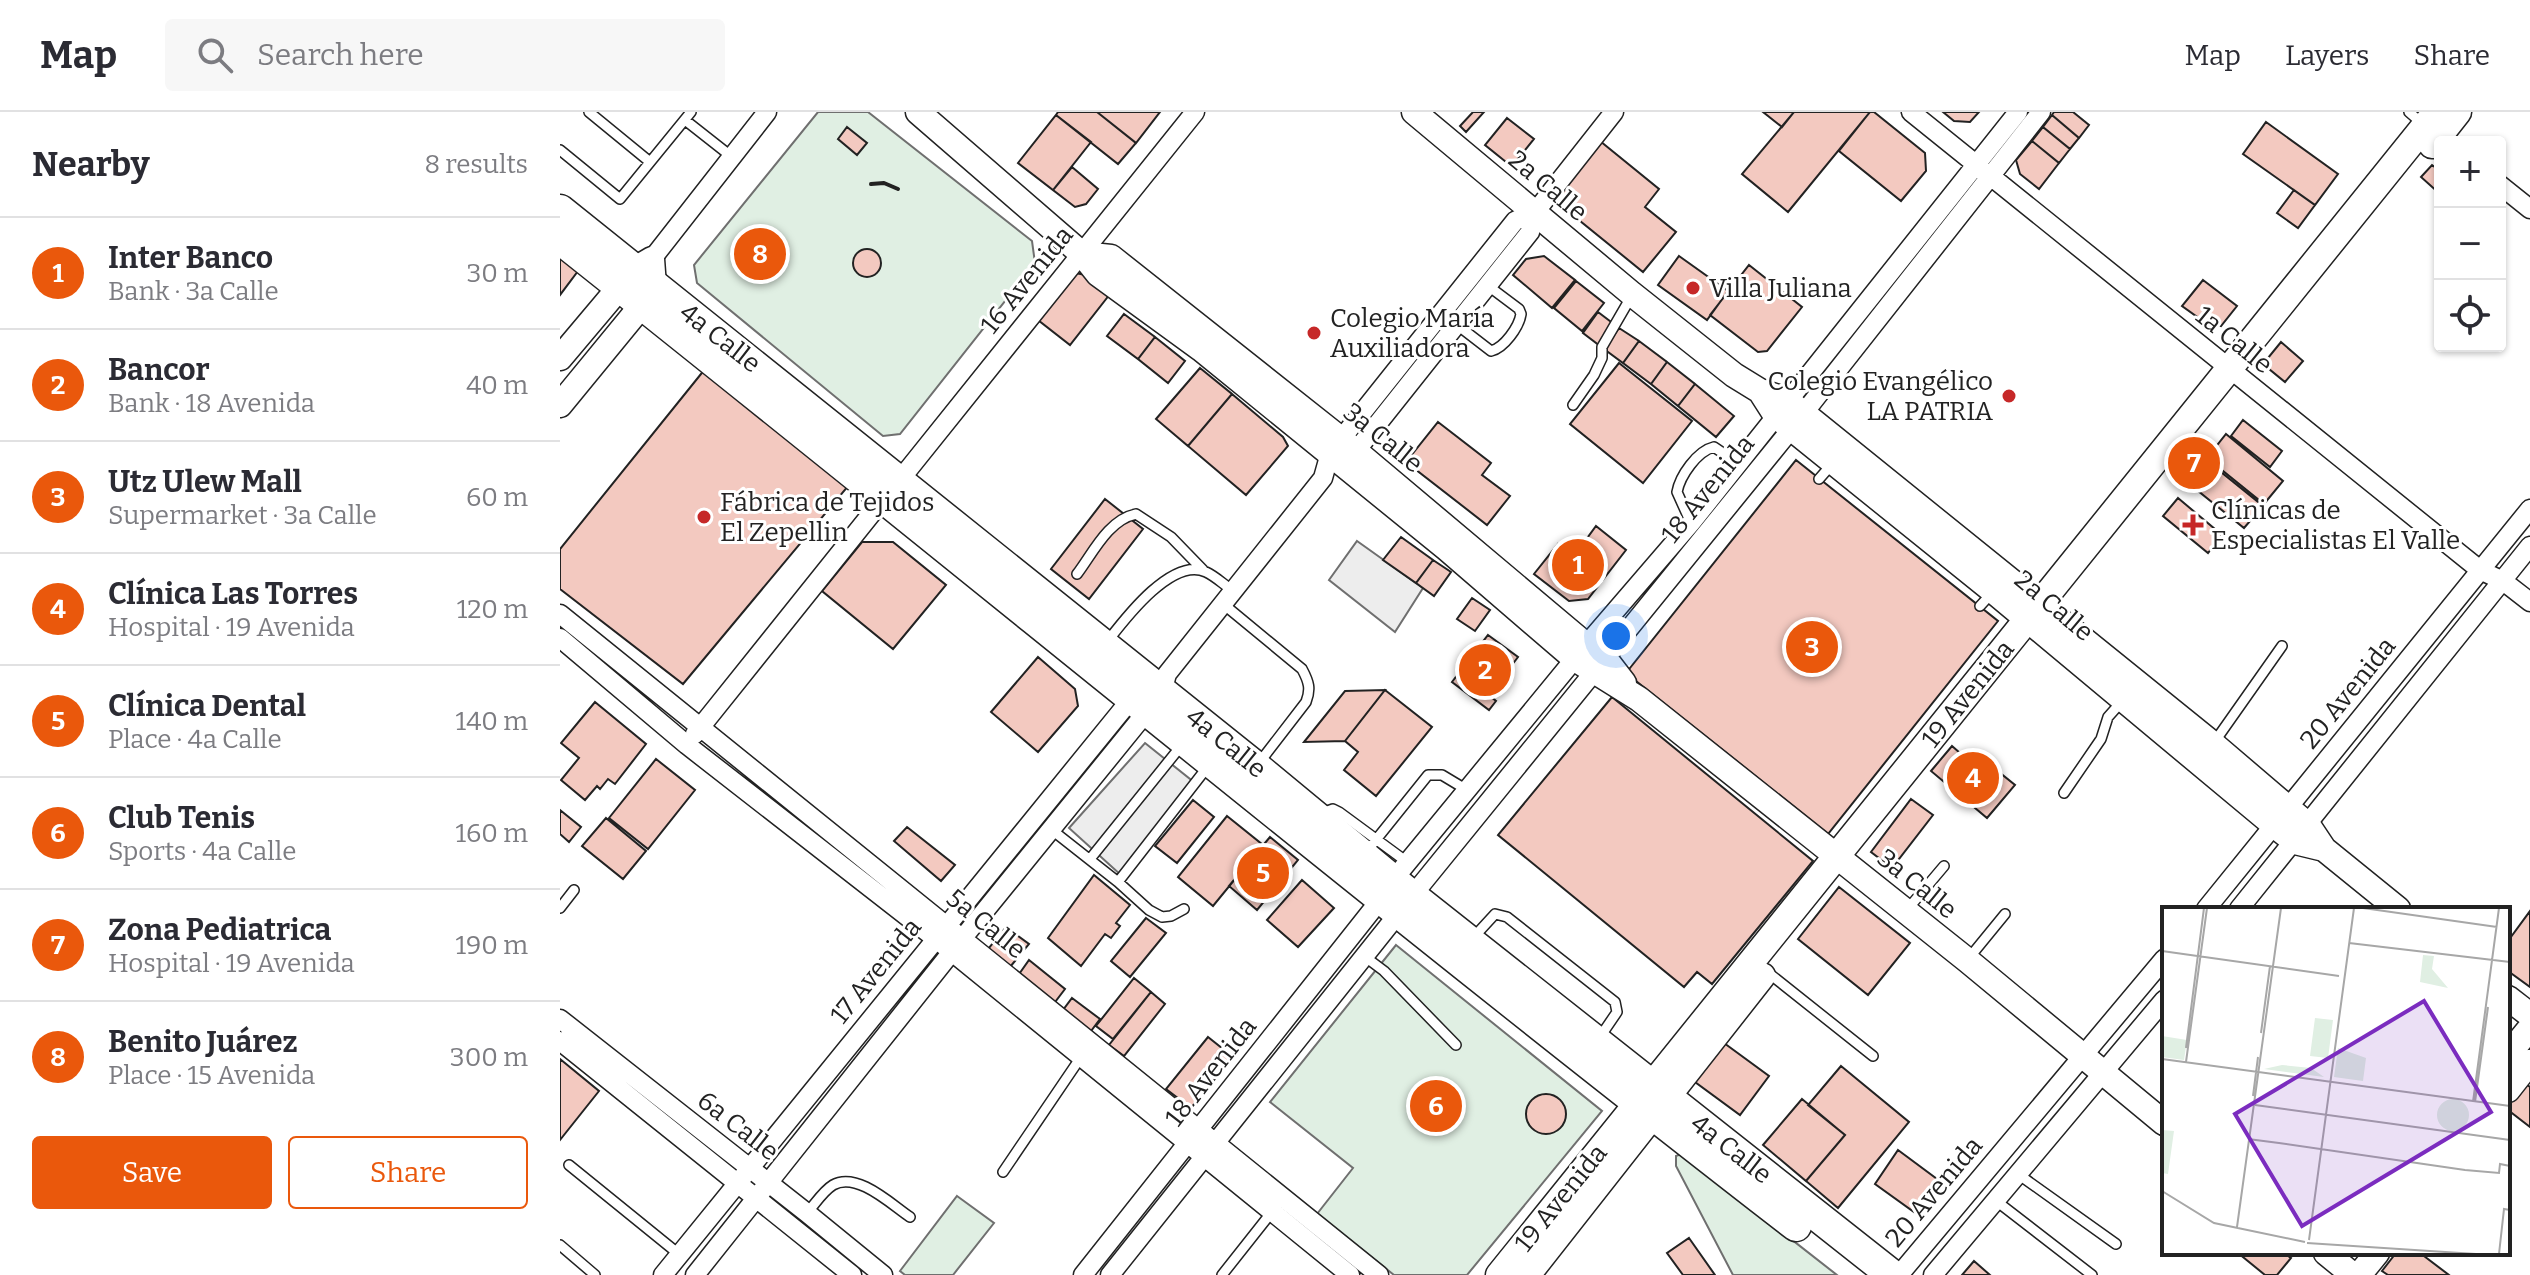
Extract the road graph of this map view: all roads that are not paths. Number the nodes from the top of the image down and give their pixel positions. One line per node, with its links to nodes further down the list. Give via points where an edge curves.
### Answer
1 (589, 112): 15 (lane)
2 (767, 112): 14 (street)
3 (918, 112): 22 (street, 3a Calle)
4 (1195, 112): 22 (street, 16 Avenida)
5 (1414, 112): 20 (street, 2a Calle)
6 (1614, 112): 20 (street, 17 Avenida)
7 (1911, 112): 16 (street, 1a Calle)
8 (2018, 112): 16 (street, 18 Avenida)
9 (2041, 112): 16 (street, 18 Avenida)
10 (2458, 112): 12 (main road, 19 Avenida)
11 (688, 116): 14 (lane); 15 (lane)
12 (2431, 126): 28 (main road, 19 Avenida)
13 (560, 150): 15 (lane, via 620,199)
14 (732, 157): 23 (street)
15 (650, 162)
16 (1983, 170): 28 (street, 1a Calle); 31 (street, 18 Avenida)
17 (2506, 190): 18 (street)
18 (2530, 209)
19 (560, 210): 23 (main road, 4a Calle)
20 (1536, 211): 24 (street, 17 Avenida, via 1530,232); 25 (street, 2a Calle); 32 (street, 17 Avenida, via 1515,221)
21 (560, 239): 23 (main road, 4a Calle)
22 (1082, 254): 32 (street, 3a Calle, via 1098,274 1207,343); 34 (street, 16 Avenida)
23 (640, 281): 27 (street); 29 (street); 34 (main road, 4a Calle)
24 (1487, 285): 26 (street, 17 Avenida); 26 (lane, via 1519,309 1520,323 1491,351)
25 (1632, 294): 30 (lane, via 1602,347 1594,375); 31 (street, 2a Calle)
26 (1455, 324): 32 (street, 17 Avenida)
27 (560, 358)
28 (2235, 374): 39 (street, 1a Calle); 45 (main road, 19 Avenida)
29 (560, 405)
30 (1573, 405)
31 (1790, 415): 33 (street, 18 Avenida); 45 (street, 2a Calle); 45 (street, 2a Calle, via 1827,470 1987,599); 49 (street, 18 Avenida)
32 (1343, 452): 42 (street, 17 Avenida); 49 (street, 3a Calle)
33 (1739, 464): 36 (street, 18 Avenida); 36 (lane, via 1714,447 1697,458 1677,492)
34 (891, 490): 46 (main road, 4a Calle); 50 (main road, 4a Calle); 52 (street, 16 Avenida)
35 (2530, 509): 39 (street, 20 Avenida)
36 (1691, 523): 49 (street, 18 Avenida)
37 (2530, 546): 41 (street, 20 Avenida)
38 (1203, 570): 40 (lane, via 1171,537 1136,514 1110,529); 42 (lane); 46 (lane, via 1191,570 1155,587)
39 (2480, 570): 41 (street, 1a Calle); 60 (street, 20 Avenida)
40 (1077, 574)
41 (2503, 581): 43 (street, 1a Calle); 62 (street, 20 Avenida)
42 (1227, 596): 50 (street, 17 Avenida); 57 (lane, via 1302,669 1310,691)
43 (2530, 602)
44 (560, 614): 52 (street, 5a Calle)
45 (2040, 618): 51 (street, 2a Calle); 54 (street, 2a Calle); 65 (main road, 19 Avenida)
46 (1104, 646): 50 (main road, 4a Calle)
47 (2282, 646): 54 (lane)
48 (563, 647): 55 (street, 5a Calle)
49 (1590, 657): 58 (street, 18 Avenida); 65 (street, 3a Calle); 69 (street, 18 Avenida)
50 (1151, 691): 53 (main road, 4a Calle); 57 (main road, 4a Calle); 61 (street, 17 Avenida); 77 (street, 17 Avenida)
51 (2124, 699): 59 (lane); 60 (street, 2a Calle)
52 (701, 726): 55 (street, 16 Avenida); 77 (street, 5a Calle)
53 (1186, 741): 56 (main road, 4a Calle); 64 (lane)
54 (2213, 744): 60 (street, 2a Calle)
55 (687, 745): 77 (street, 5a Calle)
56 (1211, 762): 67 (lane); 69 (main road, 4a Calle)
57 (1256, 767): 63 (main road, 4a Calle, via 1316,817)
58 (1467, 790): 63 (lane, via 1442,775 1428,775); 69 (street, 18 Avenida)
59 (2064, 793)
60 (2282, 817): 62 (street, 2a Calle); 70 (street, 20 Avenida)
61 (1052, 830): 64 (lane); 79 (street, 17 Avenida)
62 (2302, 833): 71 (street, 20 Avenida); 72 (street, 2a Calle)
63 (1371, 846): 69 (main road, 4a Calle)
64 (1090, 859): 67 (lane)
65 (1843, 861): 75 (street, 3a Calle); 83 (main road, 19 Avenida)
66 (1944, 866): 75 (lane)
67 (1118, 882): 74 (lane, via 1162,917)
68 (574, 890): 73 (lane)
69 (1398, 890): 78 (main road, 4a Calle); 80 (street, 18 Avenida); 99 (main road, 4a Calle); 101 (street, 18 Avenida)
70 (2208, 907)
71 (2241, 907)
72 (2396, 907)
73 (560, 908)
74 (1184, 909)
75 (1906, 911): 81 (street, 3a Calle)
76 (2005, 914): 81 (lane)
77 (941, 932): 79 (street, 5a Calle); 106 (street, 17 Avenida)
78 (1470, 942): 90 (main road, 4a Calle); 90 (lane, via 1490,917 1502,914 1611,998 1617,1012)
79 (956, 946): 94 (street, 5a Calle); 101 (street, 5a Calle); 107 (street, 17 Avenida)
80 (1364, 956): 91 (lane); 102 (street, 18 Avenida)
81 (1967, 960): 95 (street, 3a Calle)
82 (2162, 961): 95 (street, 20 Avenida)
83 (1760, 966): 93 (lane); 99 (main road, 19 Avenida)
84 (2510, 1000): 86 (street)
85 (2162, 1002): 97 (street, 20 Avenida)
86 (2530, 1015)
87 (560, 1019): 106 (street, 6a Calle)
88 (2530, 1028): 92 (street)
89 (560, 1041): 106 (street, 6a Calle)
90 (1597, 1043): 99 (main road, 4a Calle)
91 (1456, 1045)
92 (2510, 1053)
93 (1873, 1056)
94 (1081, 1057): 101 (street, 5a Calle); 104 (lane)
95 (2081, 1057): 97 (street, 3a Calle); 131 (street, 20 Avenida)
96 (2530, 1062): 98 (street)
97 (2103, 1074): 100 (street, 3a Calle); 105 (street, 20 Avenida)
98 (2510, 1087)
99 (1653, 1101): 127 (main road, 19 Avenida); 128 (main road, 19 Avenida); 129 (main road, 4a Calle); 130 (main road, 4a Calle)
100 (2162, 1121)
101 (1193, 1136): 102 (street, 5a Calle); 122 (street, 18 Avenida)
102 (1209, 1150): 111 (street, 5a Calle); 123 (street, 18 Avenida); 126 (street, 5a Calle)
103 (569, 1165): 115 (lane)
104 (1003, 1172)
105 (2017, 1174): 109 (street, 20 Avenida); 113 (lane)
106 (745, 1176): 107 (street, 6a Calle); 108 (street, 6a Calle); 115 (street, 17 Avenida)
107 (769, 1183): 108 (street, 17 Avenida); 110 (street, 6a Calle)
108 (757, 1198): 119 (street, 17 Avenida); 120 (street, 6a Calle)
109 (1995, 1200): 132 (street, 20 Avenida); 133 (lane)
110 (807, 1213): 112 (lane, via 833,1185 850,1181); 121 (street, 6a Calle)
111 (1271, 1213): 124 (lane); 125 (street, 5a Calle)
112 (910, 1217)
113 (2116, 1244)
114 (560, 1245): 117 (lane)
115 (680, 1255): 118 (street, 17 Avenida)
116 (2375, 1255): 134 (street)
117 (595, 1275)
118 (663, 1275)
119 (695, 1275)
120 (852, 1275)
121 (883, 1275)
122 (1083, 1275)
123 (1110, 1275)
124 (1222, 1275)
125 (1350, 1275)
126 (1379, 1275)
127 (1499, 1275)
128 (1527, 1275)
129 (1859, 1275)
130 (1892, 1275)
131 (1899, 1275)
132 (1933, 1275)
133 (2092, 1275)
134 (2359, 1275)

